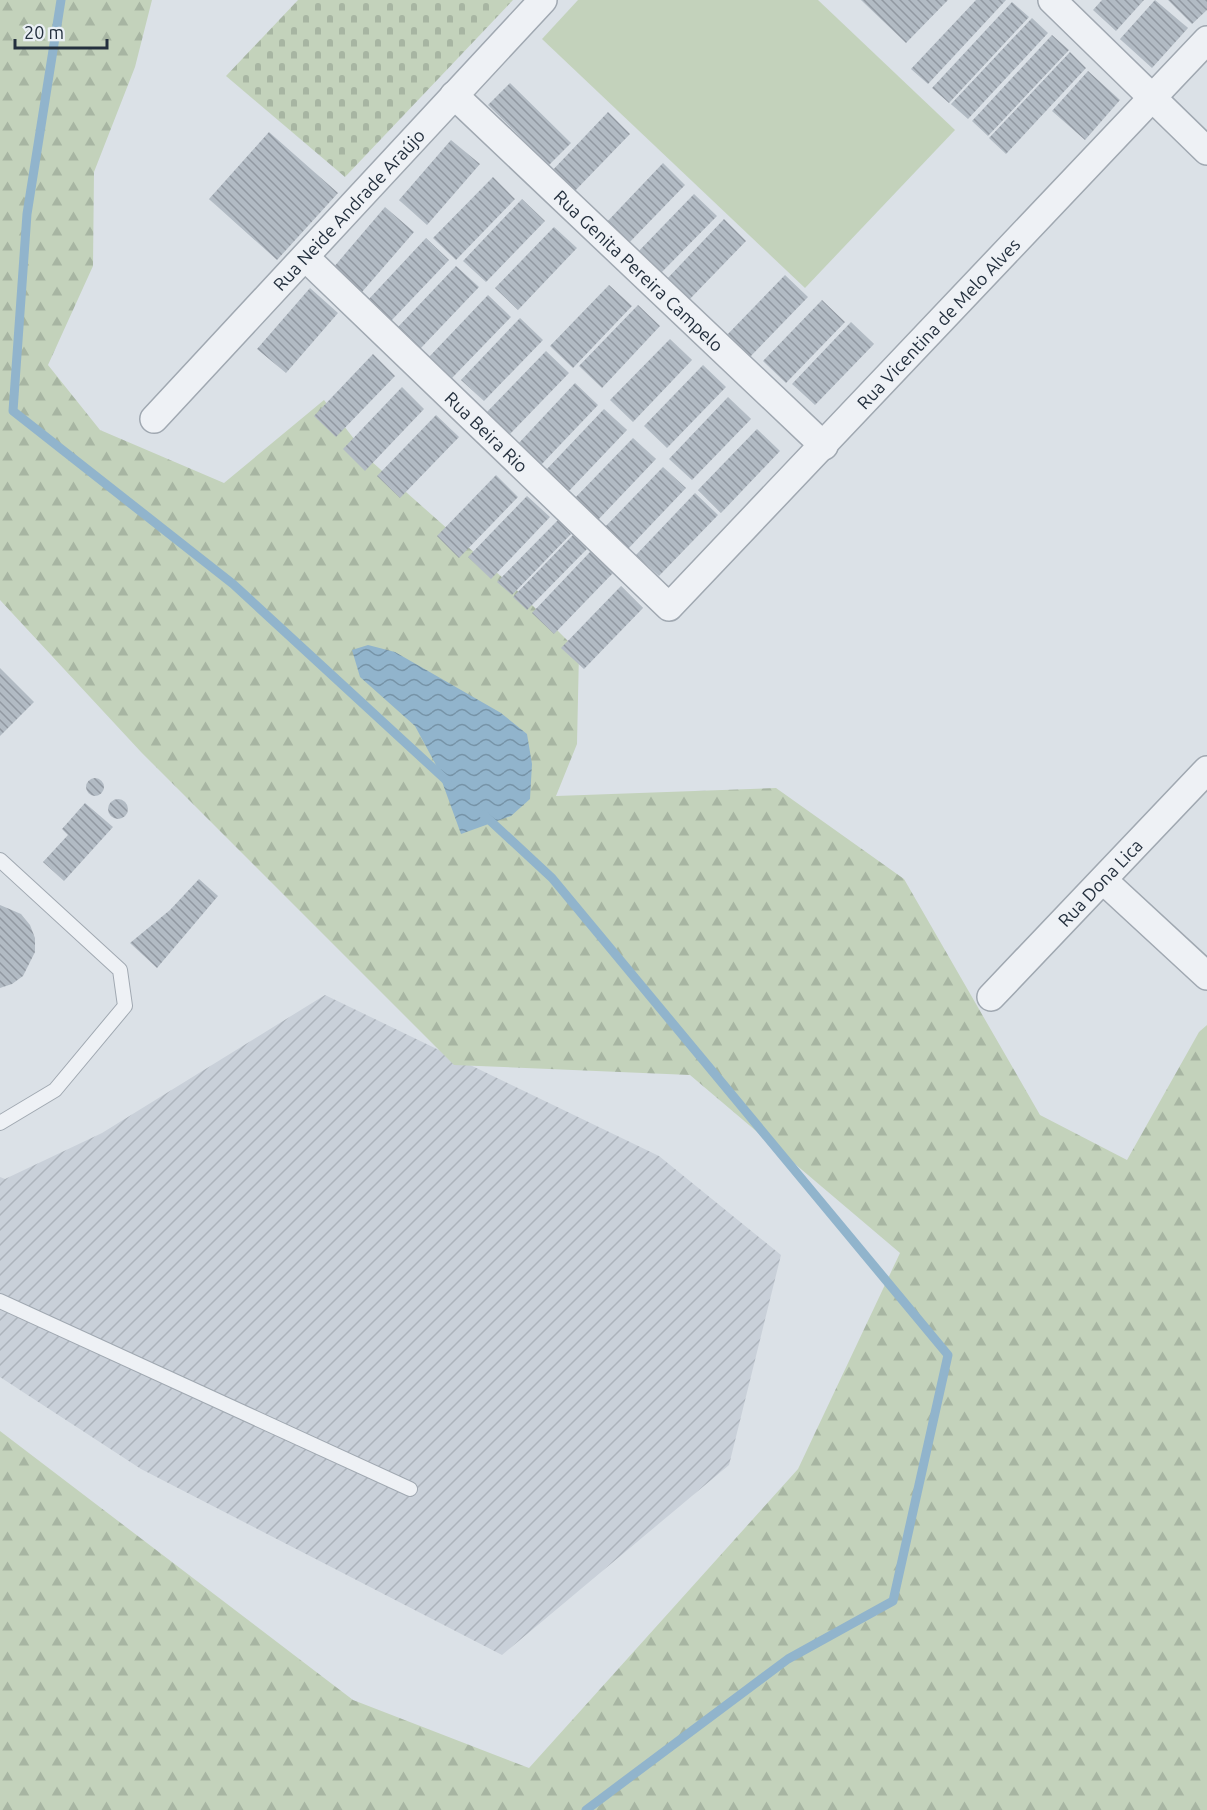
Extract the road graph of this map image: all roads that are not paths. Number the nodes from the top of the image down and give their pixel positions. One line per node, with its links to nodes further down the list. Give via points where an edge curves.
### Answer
1 (543, 0): 4 (street, Rua Neide Andrade Araújo)
2 (1052, 0): 5 (street)
3 (1207, 40): 5 (street, Rua Vicentina de Melo Alves)
4 (454, 95): 7 (street, Rua Neide Andrade Araújo); 9 (street, Rua Genita Pereira Campelo)
5 (1152, 98): 6 (street); 9 (street, Rua Vicentina de Melo Alves)
6 (1207, 151)
7 (305, 257): 8 (street, Rua Neide Andrade Araújo); 10 (street, Rua Beira Rio)
8 (154, 419)
9 (824, 446): 10 (street, Rua Vicentina de Melo Alves)
10 (669, 607)
11 (1207, 770): 13 (street, Rua Dona Lica)
12 (0, 860): 16 (lane, via 120,970 126,1006 55,1090)
13 (1103, 880): 14 (street); 15 (street, Rua Dona Lica)
14 (1207, 976)
15 (991, 997)
16 (0, 1123)
17 (0, 1301): 18 (lane)
18 (410, 1489)

